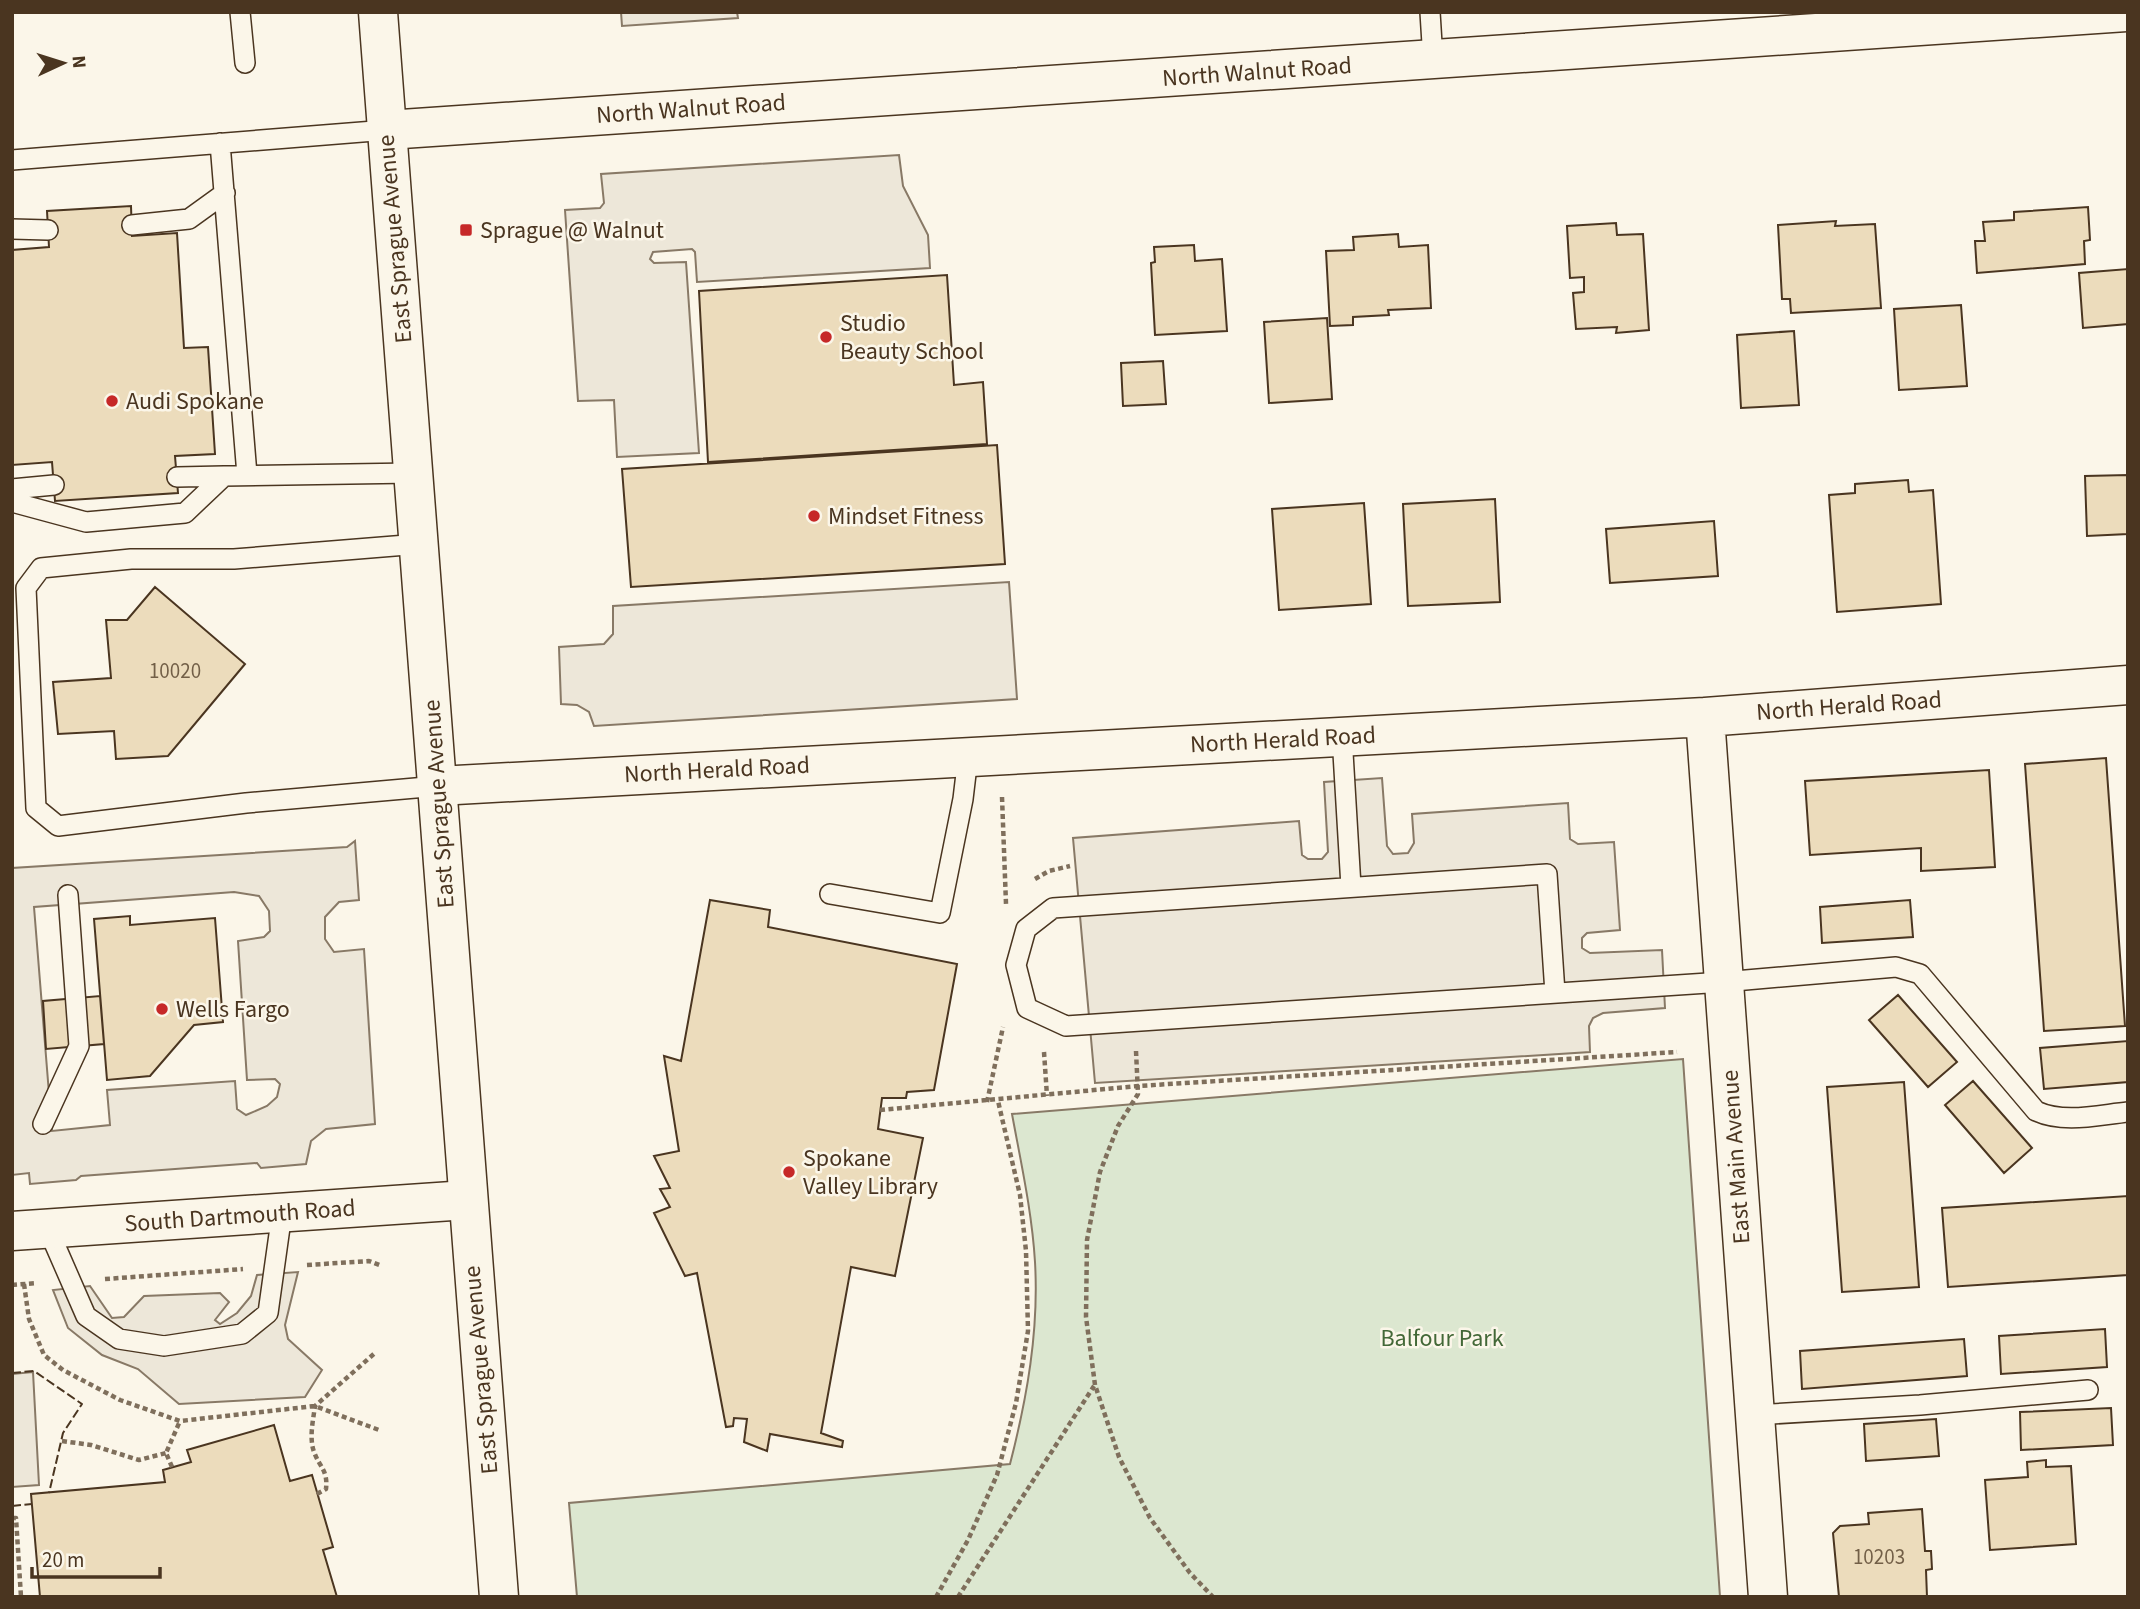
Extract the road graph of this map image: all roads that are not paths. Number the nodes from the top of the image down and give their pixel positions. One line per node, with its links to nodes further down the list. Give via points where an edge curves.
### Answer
1 (240, 12): 6 (lane)
2 (378, 12): 7 (street, East Sprague Avenue)
3 (1430, 12): 5 (lane)
4 (2126, 12): 5 (street, North Walnut Road)
5 (1433, 60): 7 (street, North Walnut Road)
6 (245, 63)
7 (387, 130): 8 (lane); 14 (street, East Sprague Avenue)
8 (220, 143): 9 (lane); 10 (lane)
9 (12, 160)
10 (225, 193): 11 (lane, via 189,219); 15 (lane)
11 (132, 225)
12 (12, 229): 13 (lane)
13 (48, 230)
14 (414, 473): 15 (lane); 21 (street, East Sprague Avenue)
15 (247, 475): 16 (lane)
16 (224, 476): 17 (lane); 20 (lane, via 185,513 86,522)
17 (177, 477)
18 (54, 485): 19 (lane)
19 (12, 489)
20 (12, 502)
21 (419, 544): 26 (street, East Sprague Avenue); 26 (lane, via 41,568 26,588 36,808 58,826)
22 (2128, 685): 23 (street, North Herald Road)
23 (1705, 717): 24 (street, North Herald Road); 30 (street, East Main Avenue)
24 (1342, 736): 25 (street, North Herald Road); 27 (lane)
25 (968, 757): 26 (street, North Herald Road); 28 (lane, via 940,913)
26 (438, 786): 34 (street, East Sprague Avenue)
27 (1351, 887): 31 (lane, via 1547,874); 31 (lane, via 1053,908 1026,929 1016,965 1027,1008 1066,1027)
28 (830, 894)
29 (68, 895): 33 (lane, via 79,1046)
30 (1723, 982): 31 (lane); 32 (lane, via 1910,969 1920,974 2036,1111 2068,1118); 38 (street, East Main Avenue)
31 (1555, 993)
32 (2128, 1112)
33 (43, 1124)
34 (467, 1200): 35 (street, South Dartmouth Road); 39 (street, East Sprague Avenue)
35 (282, 1213): 36 (street, South Dartmouth Road); 36 (lane, via 268,1313 242,1334 164,1346 118,1339 86,1316 71,1281)
36 (30, 1230)
37 (2088, 1390): 38 (lane)
38 (1755, 1415): 40 (street, East Main Avenue)
39 (499, 1597)
40 (1768, 1597)

